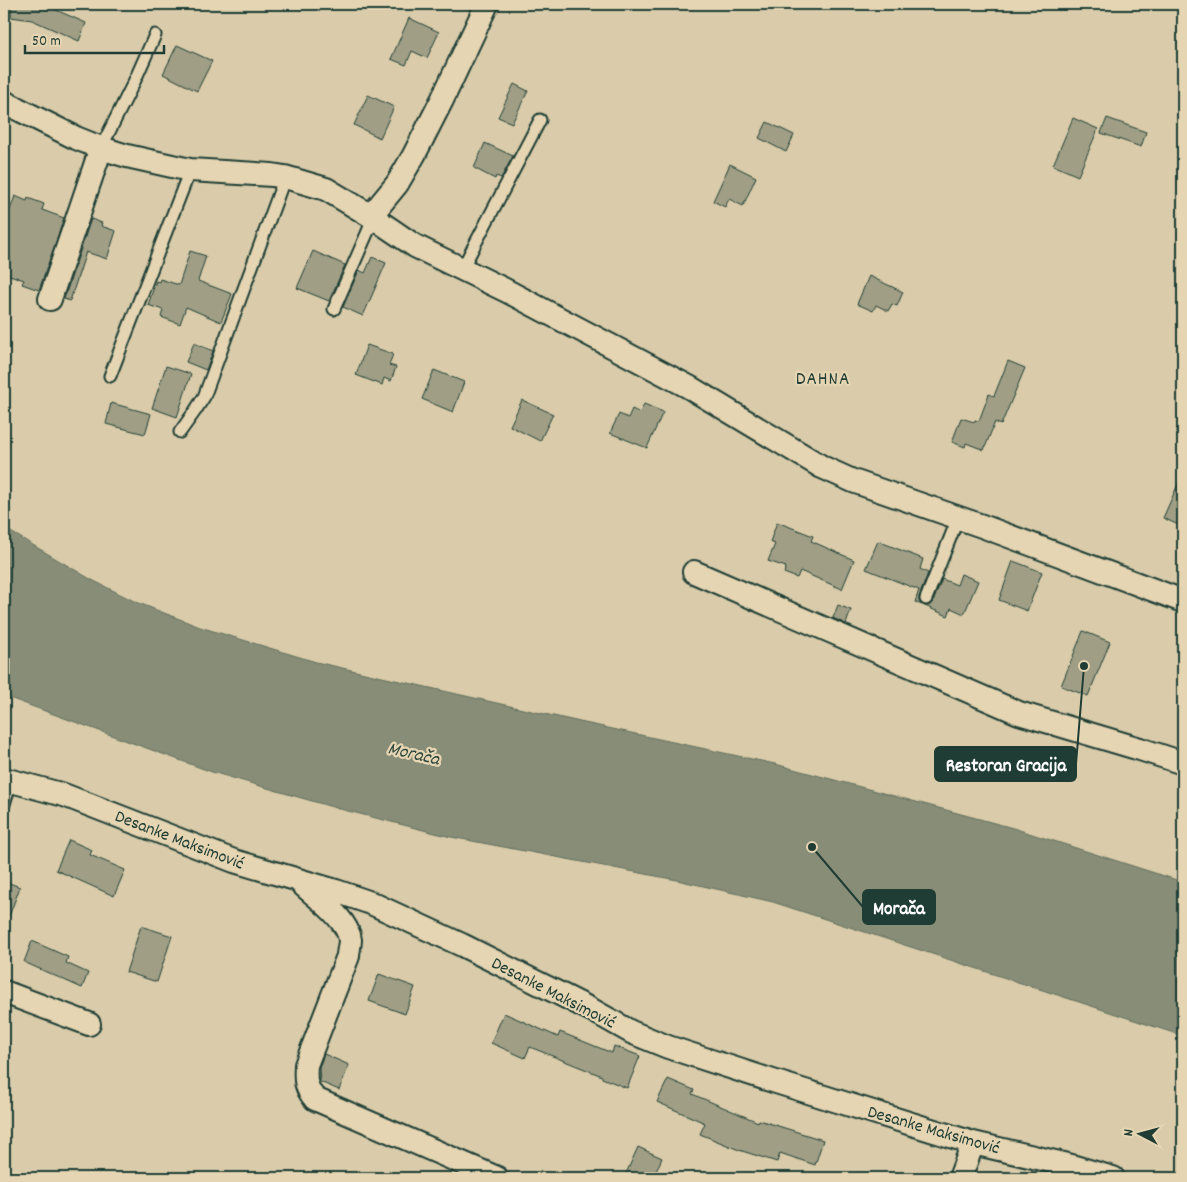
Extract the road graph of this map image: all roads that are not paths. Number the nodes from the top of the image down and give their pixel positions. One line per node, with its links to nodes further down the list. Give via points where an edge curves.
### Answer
1 (487, 4): 8 (street, via 414,155 392,192)
2 (155, 35): 5 (lane)
3 (4, 102): 5 (street)
4 (540, 120): 9 (lane)
5 (101, 148): 6 (street); 10 (street)
6 (190, 170): 7 (street); 12 (lane)
7 (285, 177): 8 (street, via 326,189); 13 (lane, via 204,397)
8 (371, 216): 9 (street, via 415,246); 11 (lane)
9 (462, 269): 14 (street, via 689,388 822,467 853,482)
10 (50, 299)
11 (334, 309)
12 (110, 376)
13 (180, 432)
14 (958, 518): 16 (lane); 17 (street)
15 (694, 572): 18 (street, via 1019,713)
16 (926, 599)
17 (1183, 601)
18 (1183, 763)
19 (7, 780): 20 (lane); 21 (street, Desanke Maksimović, via 64,795 234,861)
20 (4, 804)
21 (296, 879): 24 (street, Desanke Maksimović, via 371,903 414,922 631,1032 668,1047); 25 (street, via 336,915 346,927 350,941 348,956 306,1065 308,1090 315,1099)
22 (4, 992): 23 (street)
23 (89, 1024)
24 (973, 1143): 26 (street); 27 (street, Desanke Maksimović)
25 (498, 1178)
26 (960, 1178)
27 (1110, 1178)

